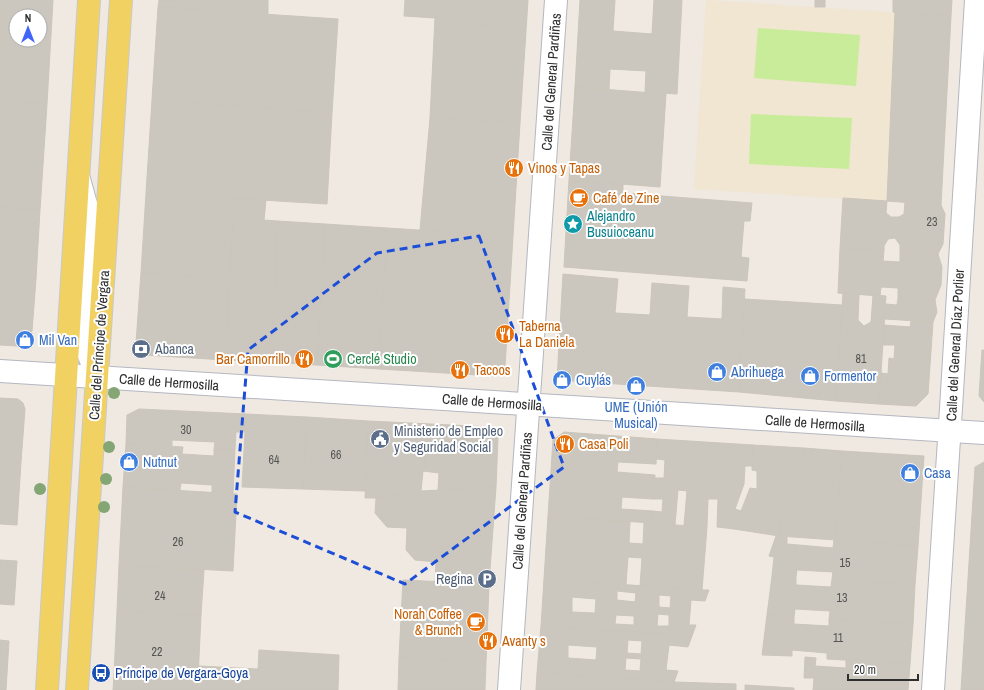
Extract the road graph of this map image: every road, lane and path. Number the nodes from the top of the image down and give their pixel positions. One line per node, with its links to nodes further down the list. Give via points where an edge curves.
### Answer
1 (89, 0): 5 (main road)
2 (556, 0): 9 (street, Calle del General Pardiñas)
3 (976, 0): 10 (street, Calle del General Díaz Porlier)
4 (119, 6): 8 (main road, Calle del Príncipe de Vergara)
5 (78, 178): 7 (main road); 8 (street, via 91,222 83,339)
6 (0, 371): 7 (street, Calle de Hermosilla)
7 (66, 375): 8 (street, Calle de Hermosilla); 12 (main road)
8 (97, 377): 9 (street, Calle de Hermosilla); 13 (main road, Calle del Príncipe de Vergara)
9 (529, 404): 10 (street, Calle de Hermosilla); 14 (street, Calle del General Pardiñas)
10 (950, 431): 11 (street, Calle de Hermosilla); 15 (street, Calle del General Díaz Porlier)
11 (984, 433)
12 (47, 690)
13 (77, 690)
14 (509, 690)
15 (934, 690)

